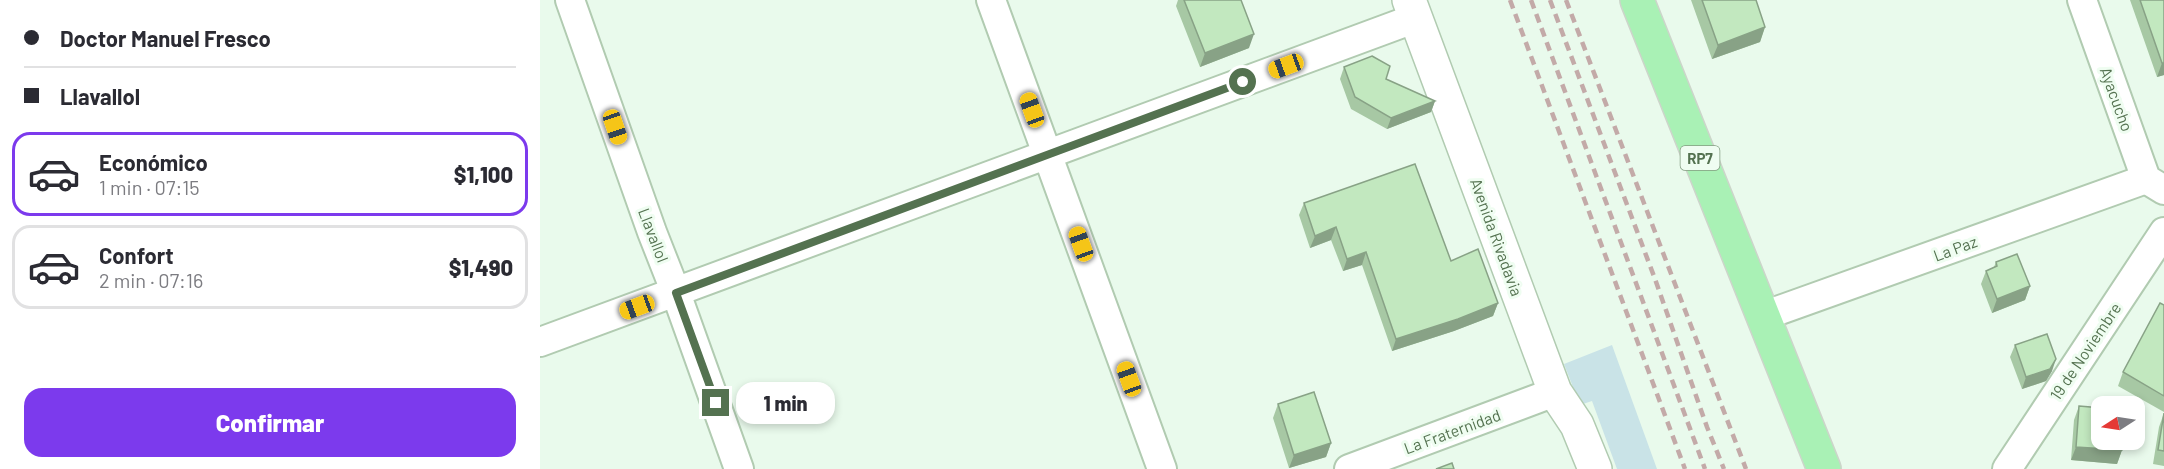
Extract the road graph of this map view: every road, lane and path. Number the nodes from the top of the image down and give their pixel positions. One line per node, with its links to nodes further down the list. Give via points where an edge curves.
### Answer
1 (570, 0): 9 (street, Llavallol)
2 (991, 0): 6 (street)
3 (1637, 0): 10 (main road, RP7)
4 (2082, 0): 7 (street, Ayacucho)
5 (1413, 9): 6 (street); 12 (street, Avenida Rivadavia)
6 (1048, 154): 9 (street); 14 (street)
7 (2155, 184): 10 (street, La Paz)
8 (2164, 232): 18 (street, 19 de Noviembre)
9 (676, 293): 11 (street); 13 (street, Llavallol)
10 (1763, 316): 17 (main road, RP7)
11 (540, 342)
12 (1555, 392): 15 (street, La Fraternidad); 16 (street, Avenida Rivadavia, via 1577,425)
13 (739, 469)
14 (1162, 469)
15 (1349, 469)
16 (1595, 469)
17 (1824, 469)
18 (2007, 469)

